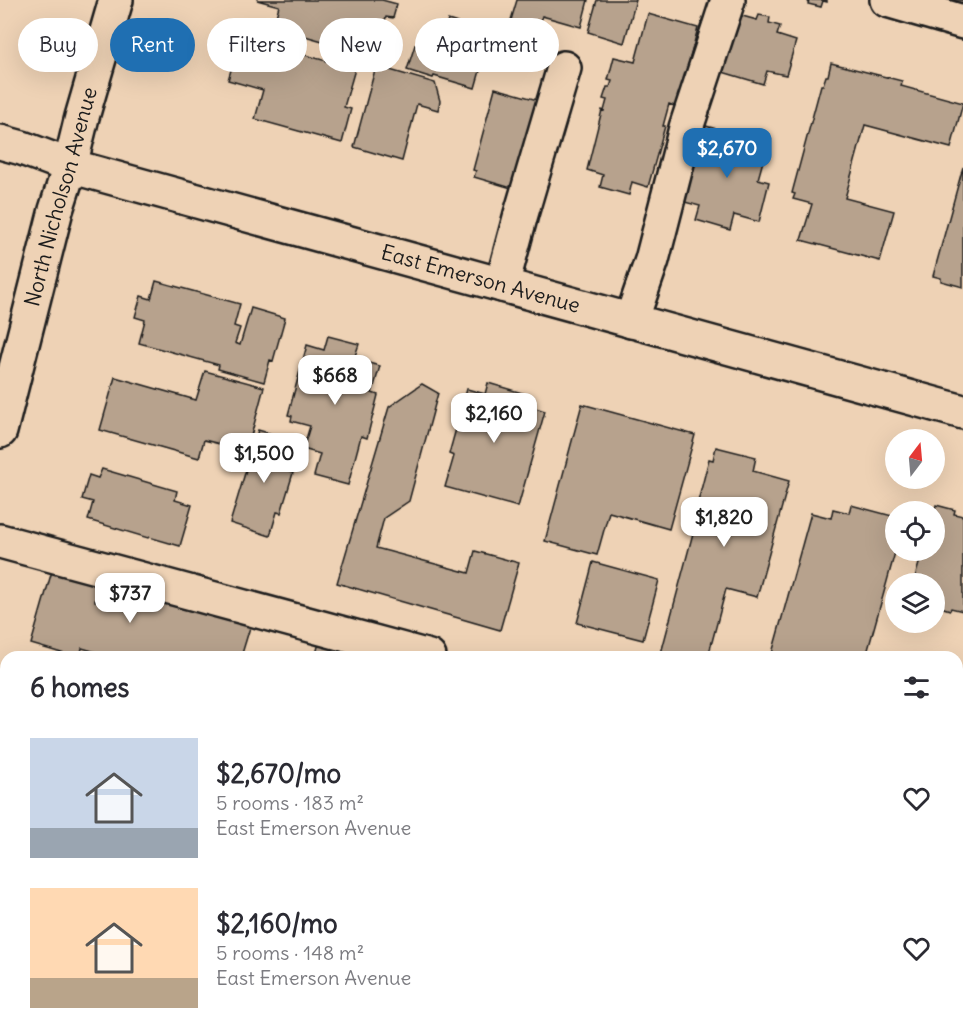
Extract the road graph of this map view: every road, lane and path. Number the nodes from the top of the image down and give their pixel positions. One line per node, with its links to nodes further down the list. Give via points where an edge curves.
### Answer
1 (116, 0): 7 (street, North Nicholson Avenue)
2 (728, 0): 9 (street, via 686,128 652,260)
3 (887, 0): 4 (street)
4 (963, 22)
5 (564, 68): 8 (street)
6 (0, 142): 7 (street, East Emerson Avenue)
7 (70, 166): 8 (street, East Emerson Avenue); 11 (street, North Nicholson Avenue)
8 (502, 285): 9 (street, East Emerson Avenue)
9 (631, 321): 10 (street, East Emerson Avenue)
10 (963, 412)
11 (0, 431)
12 (0, 541): 13 (street)
13 (407, 651)

